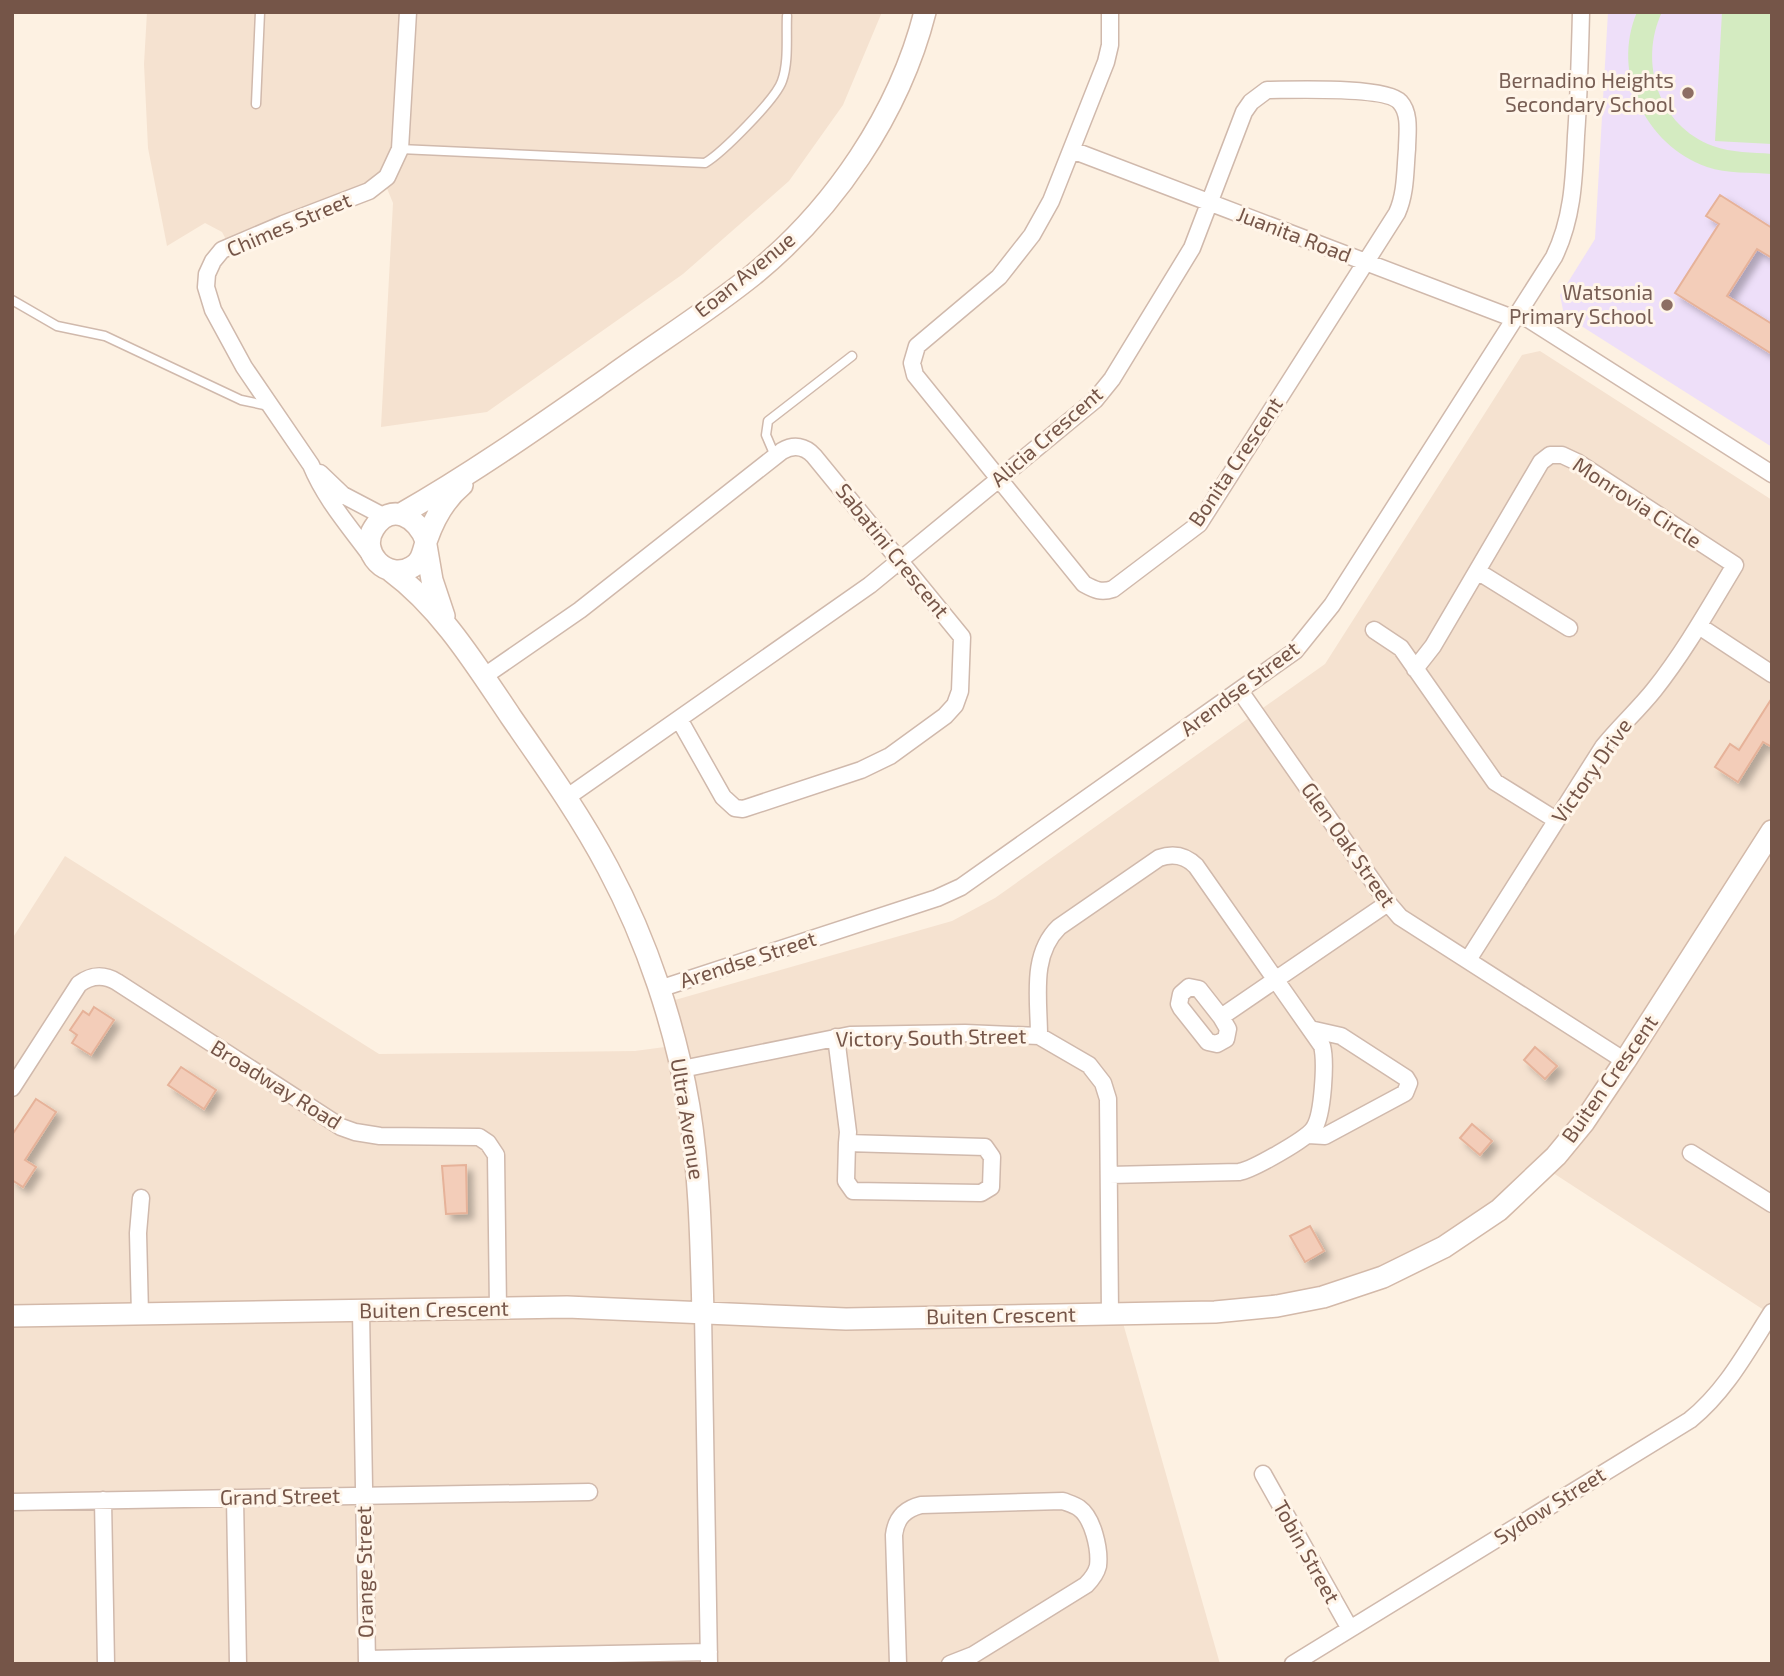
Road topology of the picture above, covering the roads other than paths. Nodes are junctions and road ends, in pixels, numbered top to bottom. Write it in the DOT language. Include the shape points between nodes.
graph roads {
  1 [pos="260,12"];
  2 [pos="408,12"];
  3 [pos="925,12"];
  4 [pos="1110,12"];
  5 [pos="1581,12"];
  6 [pos="787,16"];
  7 [pos="256,104"];
  8 [pos="400,149"];
  9 [pos="1072,150"];
  10 [pos="1209,202"];
  11 [pos="1366,263"];
  12 [pos="12,300"];
  13 [pos="1517,316"];
  14 [pos="852,356"];
  15 [pos="269,406"];
  16 [pos="775,456"];
  17 [pos="311,465"];
  18 [pos="482,466"];
  19 [pos="1772,474"];
  20 [pos="1000,479"];
  21 [pos="393,516"];
  22 [pos="426,543"];
  23 [pos="372,557"];
  24 [pos="900,561"];
  25 [pos="391,571"];
  26 [pos="1477,571"];
  27 [pos="1699,626"];
  28 [pos="1569,628"];
  29 [pos="1374,630"];
  30 [pos="453,634"];
  31 [pos="1415,669"];
  32 [pos="1772,674"];
  33 [pos="483,677"];
  34 [pos="1240,691"];
  35 [pos="679,719"];
  36 [pos="566,798"];
  37 [pos="1556,820"];
  38 [pos="1772,831"];
  39 [pos="1388,903"];
  40 [pos="1468,960"];
  41 [pos="1276,980"];
  42 [pos="659,989"];
  43 [pos="1221,1017"];
  44 [pos="1310,1029"];
  45 [pos="1039,1036"];
  46 [pos="836,1037"];
  47 [pos="1625,1061"];
  48 [pos="682,1069"];
  49 [pos="12,1088"];
  50 [pos="1308,1135"];
  51 [pos="847,1143"];
  52 [pos="1691,1153"];
  53 [pos="1108,1175"];
  54 [pos="141,1198"];
  55 [pos="1772,1204"];
  56 [pos="498,1309"];
  57 [pos="361,1311"];
  58 [pos="1772,1312"];
  59 [pos="703,1313"];
  60 [pos="140,1314"];
  61 [pos="1110,1314"];
  62 [pos="12,1316"];
  63 [pos="1262,1474"];
  64 [pos="589,1492"];
  65 [pos="364,1496"];
  66 [pos="235,1498"];
  67 [pos="103,1500"];
  68 [pos="12,1502"];
  69 [pos="1350,1629"];
  70 [pos="709,1658"];
  71 [pos="367,1662"];
  72 [pos="106,1664"];
  73 [pos="238,1664"];
  74 [pos="898,1664"];
  75 [pos="950,1664"];
  76 [pos="1293,1664"];
  1 -- 7 [label="lane"];
  2 -- 8 [label="street, Chimes Street"];
  3 -- 18 [label="street, Eoan Avenue" via="890,104 846,176 810,220 753,275"];
  4 -- 9 [label="street, Bonita Crescent" via="1106,62"];
  5 -- 13 [label="street, Arendse Street" via="1570,209 1555,257"];
  6 -- 8 [label="lane" via="783,79 778,89 705,163"];
  8 -- 15 [label="street, Chimes Street" via="387,177 369,191 236,243 213,261 206,287 213,310"];
  9 -- 10 [label="street, Juanita Road"];
  9 -- 20 [label="street, Bonita Crescent" via="1051,201 1017,257 917,345 913,355 915,375"];
  10 -- 11 [label="street, Juanita Road"];
  10 -- 11 [label="street, Alicia Crescent" via="1244,112 1259,94 1290,90 1389,95 1406,111 1404,198"];
  10 -- 20 [label="street, Alicia Crescent" via="1192,248 1112,379 1095,400"];
  11 -- 13 [label="street, Juanita Road"];
  11 -- 20 [label="street, Bonita Crescent" via="1199,524 1113,589 1104,592 1084,584"];
  12 -- 15 [label="lane" via="57,326 105,336 241,400"];
  13 -- 19 [label="street, Juanita Road"];
  13 -- 34 [label="street, Arendse Street" via="1323,617 1296,651"];
  14 -- 16 [label="lane" via="768,422 766,435"];
  15 -- 17 [label="street, Chimes Street"];
  16 -- 24 [label="street, Sabatini Crescent" via="793,447 810,452"];
  16 -- 33 [label="street, Sabatini Crescent" via="580,610"];
  17 -- 21 [label="street, Chimes Street" via="343,495"];
  17 -- 23 [label="street, Chimes Street" via="332,505"];
  18 -- 21 [label="street, Eoan Avenue"];
  18 -- 22 [label="street, Eoan Avenue" via="451,494"];
  20 -- 24 [label="street, Alicia Crescent"];
  21 -- 22 [label="street" via="413,519 422,528"];
  21 -- 23 [label="street" via="376,524 370,534"];
  22 -- 25 [label="street" via="414,566"];
  22 -- 30 [label="street, Ultra Avenue" via="439,603"];
  23 -- 25 [label="street"];
  24 -- 35 [label="street, Alicia Crescent"];
  24 -- 35 [label="street, Sabatini Crescent" via="961,637 963,646 955,705 900,749 861,770 743,809 723,797"];
  25 -- 30 [label="street, Ultra Avenue" via="414,588"];
  26 -- 27 [label="street, Monrovia Circle" via="1541,462 1550,454 1562,455 1735,565"];
  26 -- 28 [label="street"];
  26 -- 31 [label="street, Monrovia Circle"];
  27 -- 32 [label="street"];
  27 -- 37 [label="street, Victory Drive" via="1653,692 1603,747"];
  29 -- 31 [label="street" via="1401,648"];
  30 -- 33 [label="street, Ultra Avenue"];
  31 -- 37 [label="street" via="1495,782"];
  33 -- 36 [label="street, Ultra Avenue"];
  34 -- 39 [label="street, Glen Oak Street"];
  34 -- 42 [label="street, Arendse Street" via="961,887"];
  35 -- 36 [label="street, Alicia Crescent"];
  36 -- 42 [label="street, Ultra Avenue" via="620,891"];
  37 -- 40 [label="street, Victory Drive"];
  38 -- 47 [label="street, Buiten Crescent"];
  39 -- 40 [label="street, Glen Oak Street" via="1400,917"];
  39 -- 41 [label="street"];
  40 -- 47 [label="street, Glen Oak Street"];
  41 -- 43 [label="street"];
  41 -- 44 [label="street"];
  41 -- 45 [label="street" via="1196,866 1185,857 1165,856 1059,928 1046,942 1039,963"];
  42 -- 48 [label="street, Ultra Avenue"];
  44 -- 50 [label="street" via="1324,1056 1319,1116"];
  44 -- 50 [label="street" via="1341,1036 1409,1083 1405,1093 1325,1136"];
  45 -- 46 [label="street, Victory South Street"];
  45 -- 53 [label="street, Victory South Street" via="1089,1065 1103,1083 1108,1099"];
  46 -- 48 [label="street, Victory South Street"];
  46 -- 51 [label="street"];
  47 -- 61 [label="street, Buiten Crescent" via="1584,1122 1529,1183 1499,1210 1432,1253 1383,1277 1277,1306"];
  48 -- 59 [label="street, Ultra Avenue" via="698,1197"];
  49 -- 56 [label="street, Broadway Road" via="79,984 104,977 341,1127 380,1136 479,1137 496,1155"];
  50 -- 53 [label="street" via="1245,1171"];
  51 -- 51 [label="street" via="985,1147 992,1157 990,1187 981,1193 853,1191 846,1181"];
  52 -- 55 [label="street"];
  53 -- 61 [label="street, Victory South Street"];
  54 -- 60 [label="street"];
  56 -- 57 [label="street, Buiten Crescent"];
  56 -- 59 [label="street, Buiten Crescent"];
  57 -- 60 [label="street, Buiten Crescent"];
  57 -- 65 [label="street, Orange Street"];
  58 -- 69 [label="street, Sydow Street" via="1727,1383 1690,1420"];
  59 -- 61 [label="street, Buiten Crescent" via="846,1319"];
  59 -- 70 [label="street, Ultra Avenue"];
  60 -- 62 [label="street, Buiten Crescent"];
  63 -- 69 [label="street, Tobin Street"];
  64 -- 65 [label="street, Grand Street"];
  65 -- 66 [label="street, Grand Street"];
  65 -- 71 [label="street, Orange Street"];
  66 -- 67 [label="street, Grand Street"];
  66 -- 73 [label="street"];
  67 -- 68 [label="street, Grand Street"];
  67 -- 72 [label="street"];
  69 -- 76 [label="street, Sydow Street"];
  70 -- 71 [label="street, Orange Street"];
  74 -- 75 [label="street" via="894,1535 902,1514 921,1505 1063,1501 1079,1508 1087,1517 1098,1553 1094,1577 973,1656"];
}
